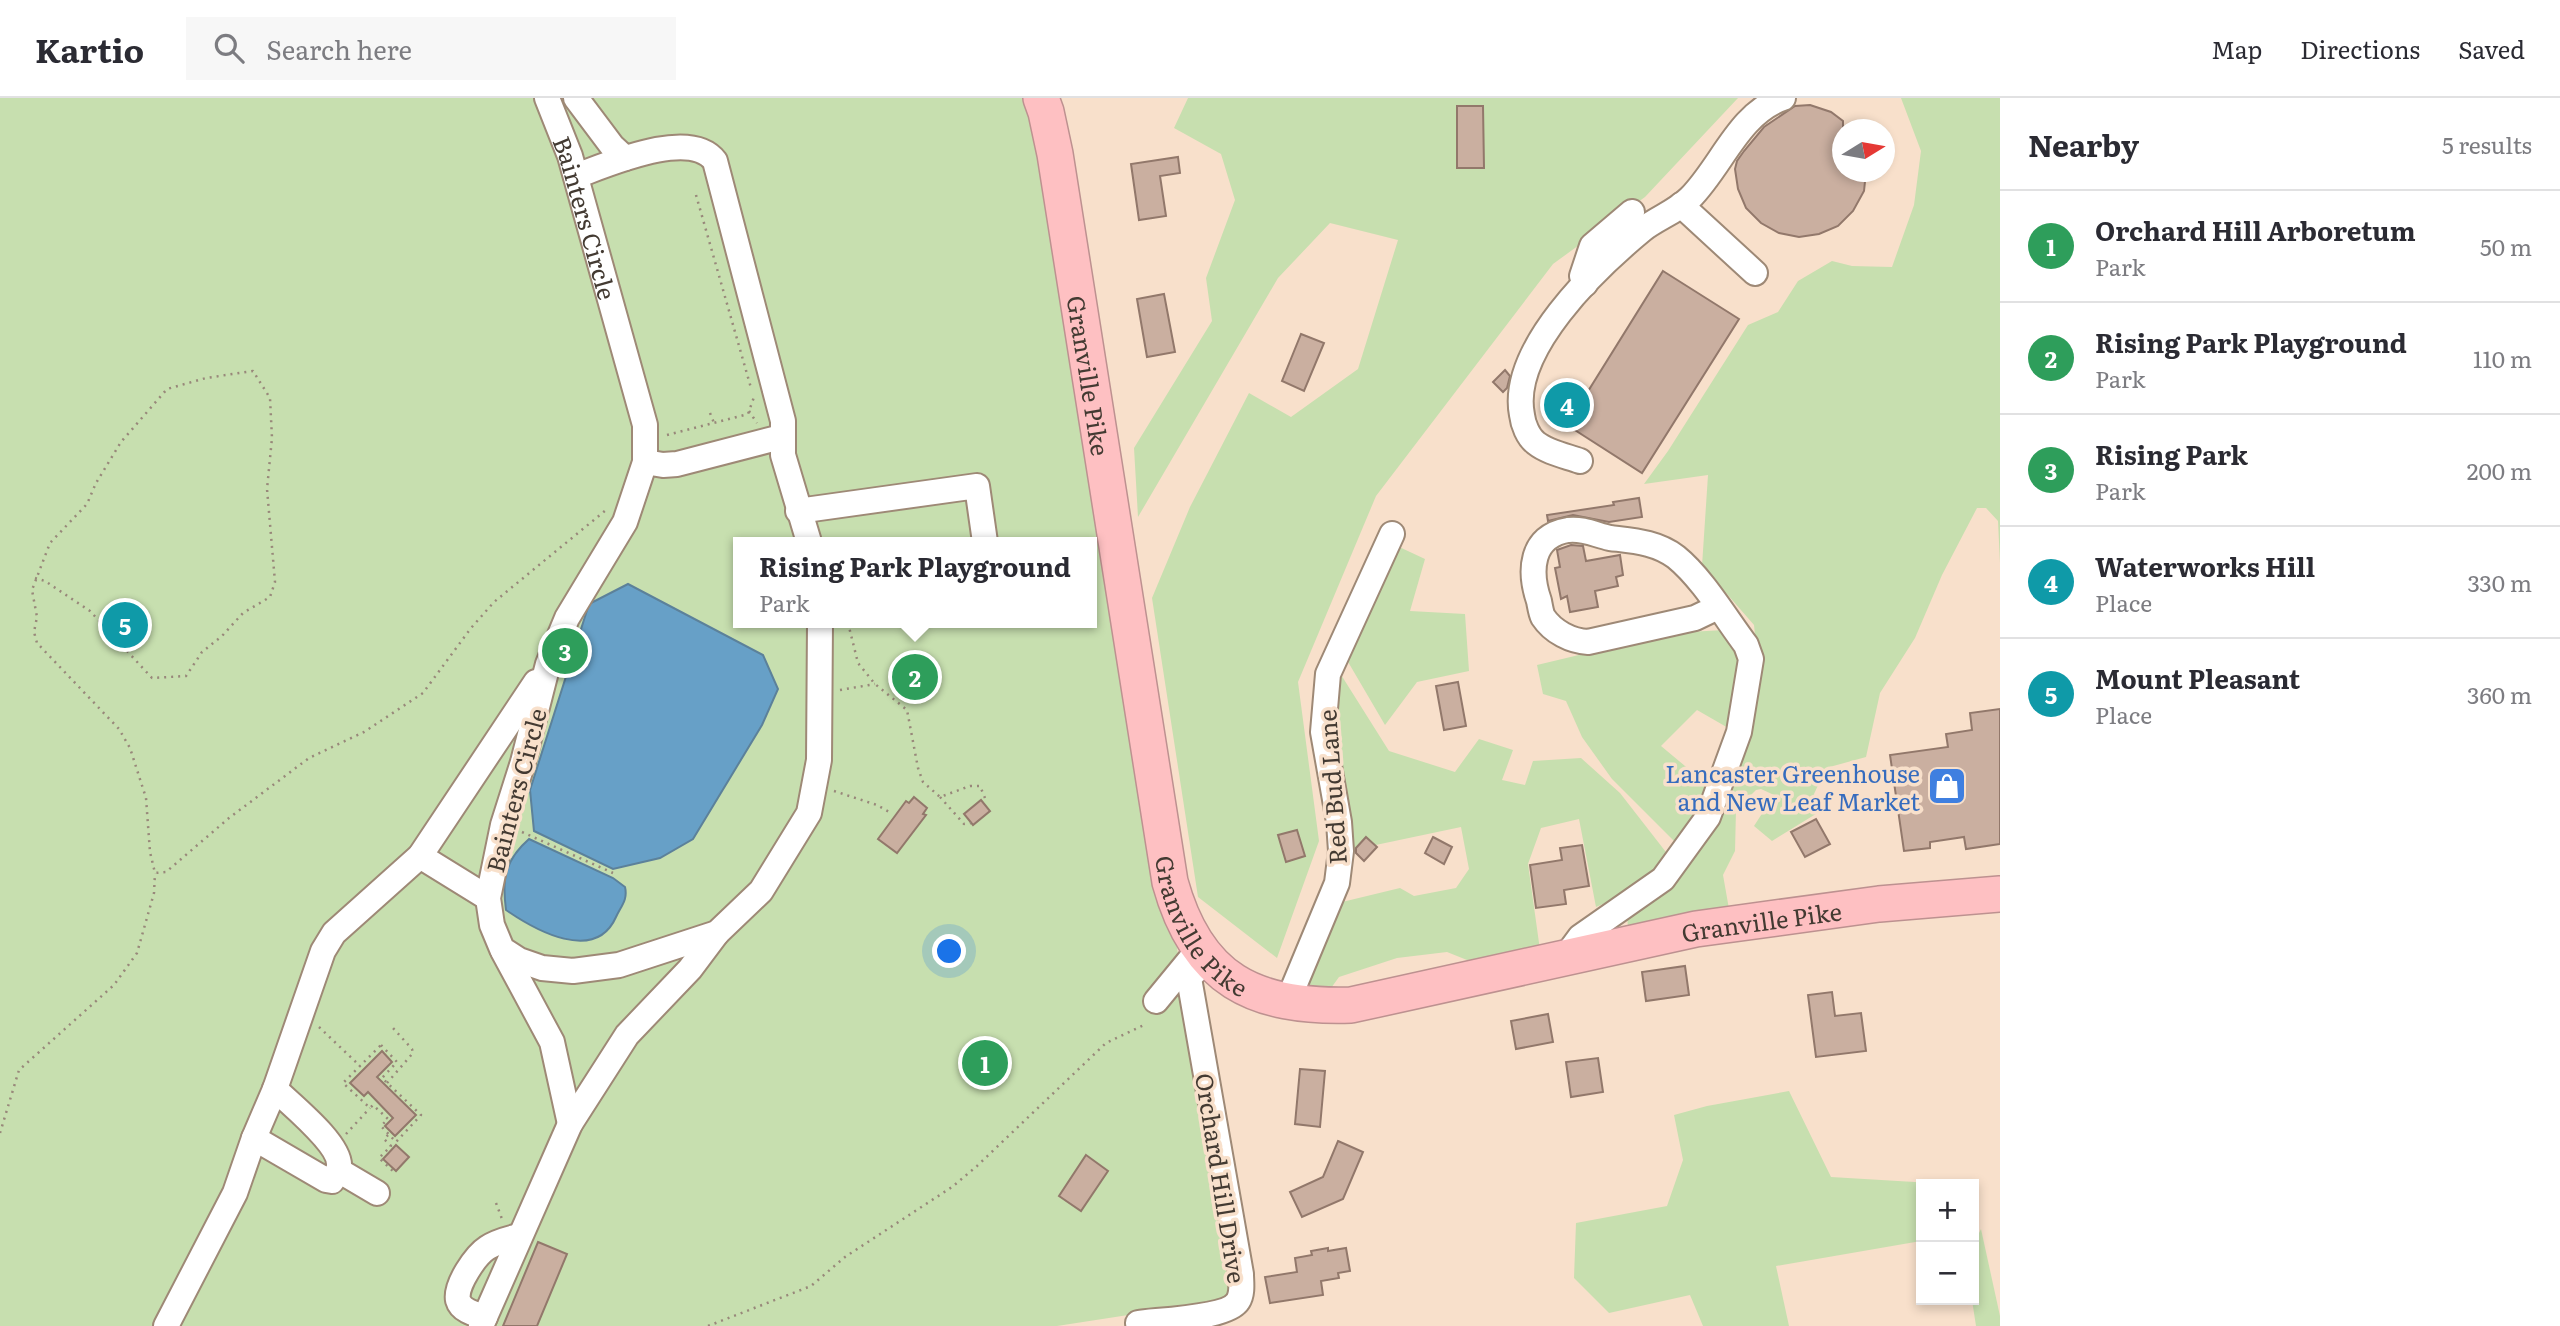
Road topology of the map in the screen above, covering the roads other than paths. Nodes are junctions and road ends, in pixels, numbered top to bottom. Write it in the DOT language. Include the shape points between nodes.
graph roads {
  1 [pos="547,98"];
  2 [pos="576,98"];
  3 [pos="1041,98"];
  4 [pos="1783,98"];
  5 [pos="625,158"];
  6 [pos="576,176"];
  7 [pos="1681,205"];
  8 [pos="1632,212"];
  9 [pos="1755,273"];
  10 [pos="1585,284"];
  11 [pos="781,437"];
  12 [pos="1580,461"];
  13 [pos="645,462"];
  14 [pos="798,511"];
  15 [pos="1392,534"];
  16 [pos="806,537"];
  17 [pos="984,537"];
  18 [pos="1718,607"];
  19 [pos="820,628"];
  20 [pos="548,664"];
  21 [pos="420,856"];
  22 [pos="2000,894"];
  23 [pos="488,898"];
  24 [pos="717,933"];
  25 [pos="502,949"];
  26 [pos="1204,954"];
  27 [pos="1566,956"];
  28 [pos="1156,1001"];
  29 [pos="1287,1003"];
  30 [pos="275,1089"];
  31 [pos="570,1124"];
  32 [pos="254,1138"];
  33 [pos="336,1158"];
  34 [pos="377,1193"];
  35 [pos="511,1228"];
  36 [pos="483,1322"];
  37 [pos="1138,1323"];
  38 [pos="166,1326"];
  1 -- 6 [label="street, Bainters Circle"];
  2 -- 5 [label="street, Bainters Circle"];
  3 -- 26 [label="highway, Granville Pike" via="1055,154 1170,882 1184,923"];
  4 -- 7 [label="street" via="1756,113"];
  5 -- 6 [label="street"];
  5 -- 11 [label="street" via="681,145 709,153 715,161 783,421"];
  6 -- 13 [label="street, Bainters Circle" via="645,425"];
  7 -- 9 [label="street"];
  7 -- 10 [label="street" via="1644,228"];
  8 -- 10 [label="street" via="1592,246 1582,276"];
  10 -- 12 [label="street" via="1534,350 1519,400 1523,423 1534,442"];
  11 -- 13 [label="street" via="677,464"];
  11 -- 14 [label="street"];
  13 -- 20 [label="street, Bainters Circle" via="625,522 567,618"];
  14 -- 16 [label="street"];
  14 -- 17 [label="street" via="977,486"];
  15 -- 29 [label="street, Red Bud Lane" via="1328,674 1322,732 1341,851 1337,883"];
  18 -- 18 [label="street" via="1695,618 1588,642 1573,641 1544,617 1532,569 1537,551 1550,536 1569,530 1636,540 1674,556"];
  18 -- 27 [label="street" via="1751,659 1739,732 1708,817 1663,879 1580,937"];
  19 -- 24 [label="street" via="819,760 809,813 761,891"];
  20 -- 21 [label="street"];
  20 -- 23 [label="street, Bainters Circle" via="503,825"];
  21 -- 23 [label="street"];
  21 -- 30 [label="street" via="334,933 323,951"];
  22 -- 27 [label="highway, Granville Pike" via="1776,916"];
  23 -- 25 [label="street, Bainters Circle"];
  24 -- 25 [label="street" via="619,965 573,971 542,968"];
  24 -- 31 [label="street" via="690,969 627,1035"];
  25 -- 31 [label="street, Bainters Circle" via="552,1042"];
  26 -- 28 [label="street" via="1189,959"];
  26 -- 29 [label="highway, Granville Pike" via="1231,980"];
  26 -- 37 [label="street, Orchard Hill Drive" via="1189,978 1241,1273 1240,1297 1228,1309"];
  27 -- 29 [label="highway, Granville Pike" via="1351,1005"];
  30 -- 32 [label="street"];
  30 -- 33 [label="street"];
  31 -- 35 [label="street"];
  32 -- 33 [label="street" via="326,1180 332,1181"];
  32 -- 38 [label="street" via="235,1193"];
  33 -- 34 [label="street" via="350,1175"];
  35 -- 36 [label="street"];
  35 -- 36 [label="street" via="476,1258 458,1292 458,1301"];
}
